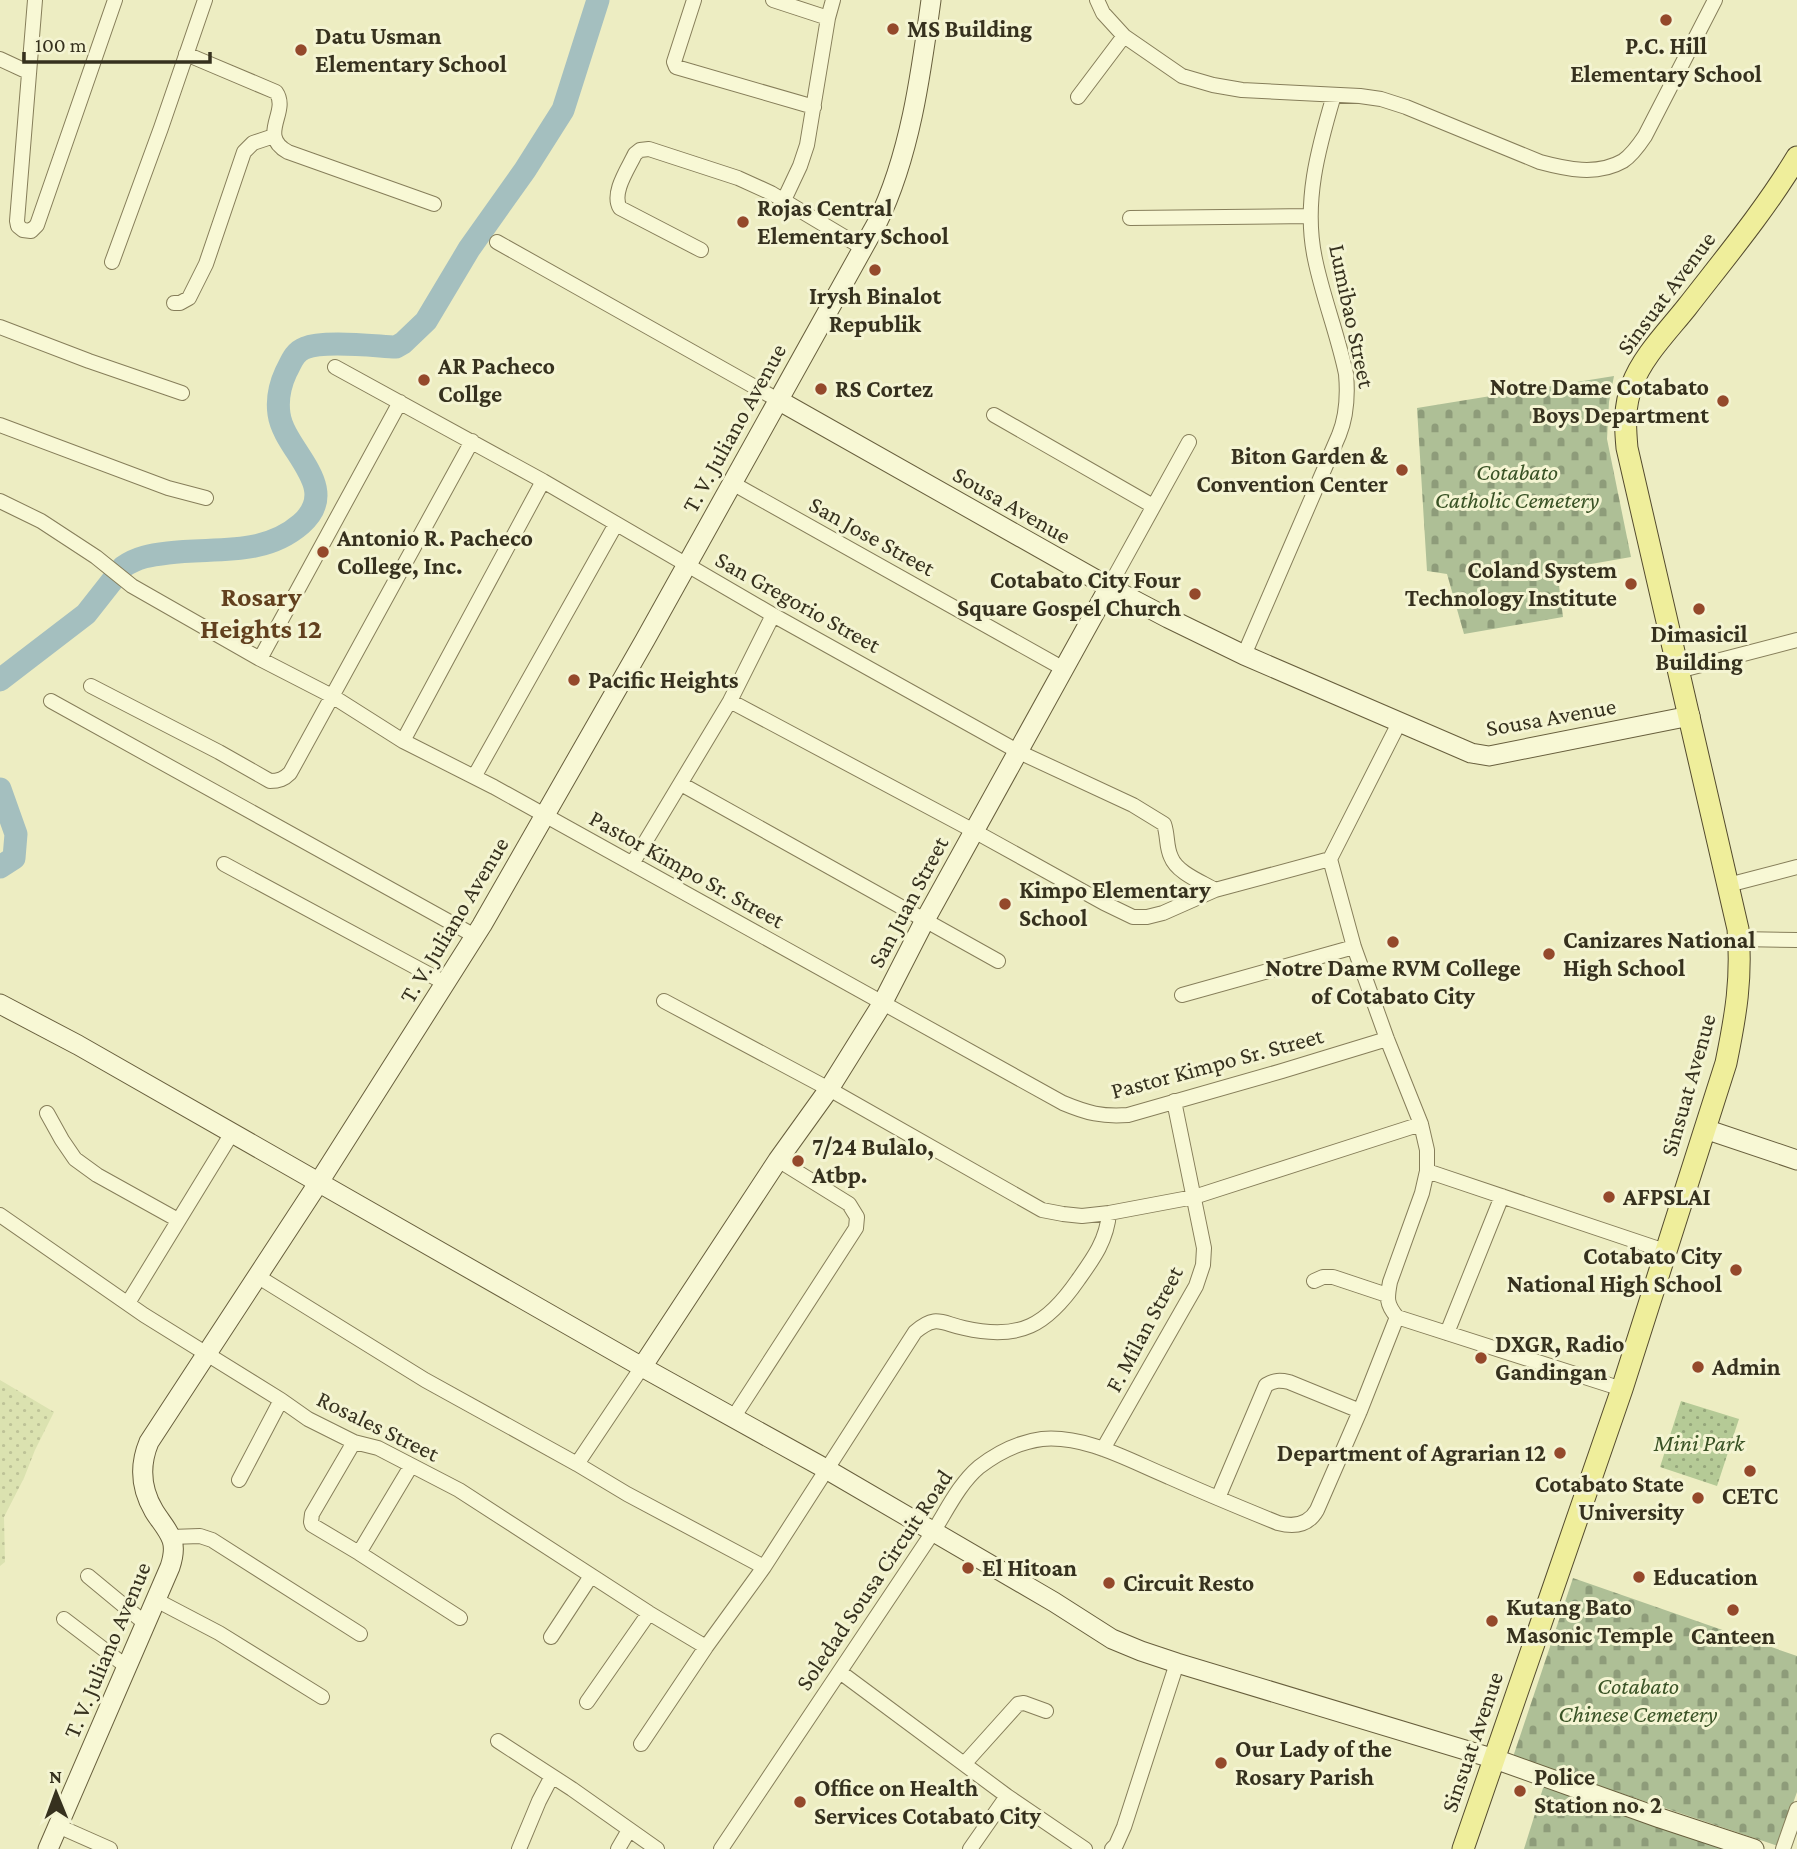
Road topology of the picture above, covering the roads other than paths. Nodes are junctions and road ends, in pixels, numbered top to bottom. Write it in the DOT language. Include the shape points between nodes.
graph roads {
  1 [pos="35,0"];
  2 [pos="115,0"];
  3 [pos="205,0"];
  4 [pos="694,0"];
  5 [pos="772,0"];
  6 [pos="833,0"];
  7 [pos="931,0"];
  8 [pos="1097,0"];
  9 [pos="1714,0"];
  10 [pos="828,18"];
  11 [pos="1124,36"];
  12 [pos="186,54"];
  13 [pos="0,59"];
  14 [pos="28,72"];
  15 [pos="1334,95"];
  16 [pos="1078,97"];
  17 [pos="814,107"];
  18 [pos="274,136"];
  19 [pos="1797,157"];
  20 [pos="784,200"];
  21 [pos="434,204"];
  22 [pos="1310,216"];
  23 [pos="1130,218"];
  24 [pos="497,242"];
  25 [pos="863,248"];
  26 [pos="701,250"];
  27 [pos="112,262"];
  28 [pos="174,303"];
  29 [pos="0,327"];
  30 [pos="335,367"];
  31 [pos="182,393"];
  32 [pos="778,400"];
  33 [pos="400,401"];
  34 [pos="994,415"];
  35 [pos="0,425"];
  36 [pos="472,441"];
  37 [pos="1189,442"];
  38 [pos="543,481"];
  39 [pos="732,483"];
  40 [pos="206,498"];
  41 [pos="0,501"];
  42 [pos="1153,506"];
  43 [pos="616,524"];
  44 [pos="686,565"];
  45 [pos="1109,587"];
  46 [pos="773,615"];
  47 [pos="1797,640"];
  48 [pos="1244,655"];
  49 [pos="260,659"];
  50 [pos="1064,669"];
  51 [pos="1678,671"];
  52 [pos="91,686"];
  53 [pos="332,696"];
  54 [pos="51,701"];
  55 [pos="730,701"];
  56 [pos="1690,716"];
  57 [pos="1400,722"];
  58 [pos="402,741"];
  59 [pos="1019,752"];
  60 [pos="474,777"];
  61 [pos="681,784"];
  62 [pos="545,815"];
  63 [pos="974,831"];
  64 [pos="1330,859"];
  65 [pos="224,864"];
  66 [pos="632,864"];
  67 [pos="1797,867"];
  68 [pos="1728,885"];
  69 [pos="1216,890"];
  70 [pos="925,920"];
  71 [pos="475,936"];
  72 [pos="1739,939"];
  73 [pos="1797,940"];
  74 [pos="1354,947"];
  75 [pos="998,961"];
  76 [pos="445,983"];
  77 [pos="1182,995"];
  78 [pos="664,1000"];
  79 [pos="0,1004"];
  80 [pos="882,1004"];
  81 [pos="1387,1039"];
  82 [pos="829,1089"];
  83 [pos="1174,1101"];
  84 [pos="47,1113"];
  85 [pos="1421,1124"];
  86 [pos="1704,1129"];
  87 [pos="233,1133"];
  88 [pos="778,1160"];
  89 [pos="1797,1160"];
  90 [pos="1427,1171"];
  91 [pos="319,1182"];
  92 [pos="1502,1196"];
  93 [pos="1194,1197"];
  94 [pos="1109,1213"];
  95 [pos="0,1214"];
  96 [pos="178,1220"];
  97 [pos="1665,1251"];
  98 [pos="257,1276"];
  99 [pos="1314,1281"];
  100 [pos="128,1303"];
  101 [pos="1391,1307"];
  102 [pos="1447,1333"];
  103 [pos="206,1354"];
  104 [pos="642,1367"];
  105 [pos="1622,1389"];
  106 [pos="281,1400"];
  107 [pos="1360,1411"];
  108 [pos="733,1418"];
  109 [pos="354,1442"];
  110 [pos="1103,1449"];
  111 [pos="577,1464"];
  112 [pos="411,1466"];
  113 [pos="826,1469"];
  114 [pos="239,1480"];
  115 [pos="1218,1498"];
  116 [pos="933,1532"];
  117 [pos="171,1537"];
  118 [pos="359,1553"];
  119 [pos="764,1567"];
  120 [pos="88,1576"];
  121 [pos="591,1576"];
  122 [pos="156,1601"];
  123 [pos="649,1613"];
  124 [pos="460,1618"];
  125 [pos="64,1619"];
  126 [pos="146,1624"];
  127 [pos="360,1634"];
  128 [pos="551,1637"];
  129 [pos="706,1647"];
  130 [pos="1177,1663"];
  131 [pos="127,1667"];
  132 [pos="840,1672"];
  133 [pos="322,1697"];
  134 [pos="587,1702"];
  135 [pos="1046,1711"];
  136 [pos="498,1741"];
  137 [pos="641,1744"];
  138 [pos="1495,1759"];
  139 [pos="965,1763"];
  140 [pos="552,1776"];
  141 [pos="1007,1796"];
  142 [pos="1797,1809"];
  143 [pos="58,1826"];
  144 [pos="629,1830"];
  145 [pos="48,1849"];
  146 [pos="110,1849"];
  147 [pos="519,1849"];
  148 [pos="618,1849"];
  149 [pos="657,1849"];
  150 [pos="721,1849"];
  151 [pos="970,1849"];
  152 [pos="1084,1849"];
  153 [pos="1112,1849"];
  154 [pos="1463,1849"];
  155 [pos="1754,1849"];
  156 [pos="1783,1849"];
  1 -- 14 [label="street"];
  2 -- 14 [label="street" via="37,225 31,231 23,230 17,221"];
  3 -- 12 [label="street"];
  4 -- 17 [label="street" via="676,66"];
  5 -- 10 [label="street"];
  6 -- 10 [label="street"];
  7 -- 25 [label="main road, T. V. Juliano Avenue" via="901,161 887,203"];
  8 -- 11 [label="street"];
  9 -- 15 [label="street" via="1645,136 1624,161 1607,167 1587,171 1562,168 1393,103"];
  10 -- 17 [label="street"];
  11 -- 15 [label="street" via="1182,76 1213,85"];
  11 -- 16 [label="street"];
  12 -- 18 [label="street" via="276,92 280,100"];
  12 -- 27 [label="street"];
  13 -- 14 [label="street"];
  15 -- 22 [label="street, Lumibao Street" via="1321,139"];
  17 -- 20 [label="street" via="807,145"];
  18 -- 21 [label="street" via="288,152"];
  18 -- 28 [label="street" via="253,143 244,152 206,264 189,298"];
  19 -- 51 [label="main road, Sinsuat Avenue" via="1759,214 1646,358 1627,401 1627,448"];
  20 -- 25 [label="street"];
  20 -- 26 [label="street" via="738,178 640,150 618,191 618,204"];
  22 -- 23 [label="street"];
  22 -- 48 [label="street, Lumibao Street" via="1315,258 1346,374 1347,407"];
  24 -- 32 [label="street, Sousa Avenue"];
  25 -- 32 [label="main road, T. V. Juliano Avenue"];
  29 -- 31 [label="street"];
  30 -- 33 [label="street, San Gregorio Street"];
  32 -- 39 [label="main road, T. V. Juliano Avenue"];
  32 -- 45 [label="main road, Sousa Avenue"];
  33 -- 36 [label="street, San Gregorio Street"];
  33 -- 49 [label="street"];
  34 -- 42 [label="street"];
  35 -- 40 [label="street"];
  36 -- 38 [label="street, San Gregorio Street"];
  36 -- 53 [label="street"];
  37 -- 42 [label="street, San Juan Street"];
  38 -- 43 [label="street, San Gregorio Street"];
  38 -- 58 [label="street"];
  39 -- 44 [label="main road, T. V. Juliano Avenue"];
  39 -- 50 [label="street, San Jose Street"];
  41 -- 49 [label="street, Pastor Kimpo Sr. Street" via="41,521 132,586"];
  42 -- 45 [label="street, San Juan Street"];
  43 -- 44 [label="street, San Gregorio Street"];
  43 -- 60 [label="street"];
  44 -- 46 [label="street, San Gregorio Street"];
  44 -- 62 [label="main road, T. V. Juliano Avenue"];
  45 -- 48 [label="main road, Sousa Avenue"];
  45 -- 50 [label="main road, San Juan Street"];
  46 -- 55 [label="street"];
  46 -- 59 [label="street, San Gregorio Street"];
  47 -- 51 [label="street"];
  48 -- 57 [label="main road, Sousa Avenue"];
  49 -- 53 [label="street, Pastor Kimpo Sr. Street"];
  50 -- 59 [label="main road, San Juan Street"];
  51 -- 56 [label="main road, Sinsuat Avenue"];
  52 -- 53 [label="street" via="270,781 290,773"];
  53 -- 58 [label="street, Pastor Kimpo Sr. Street"];
  54 -- 71 [label="street"];
  55 -- 61 [label="street"];
  55 -- 63 [label="street"];
  56 -- 57 [label="main road, Sousa Avenue" via="1489,756 1471,753"];
  56 -- 68 [label="main road, Sinsuat Avenue"];
  57 -- 64 [label="street"];
  58 -- 60 [label="street, Pastor Kimpo Sr. Street"];
  59 -- 63 [label="main road, San Juan Street"];
  59 -- 69 [label="street, San Gregorio Street" via="1164,824 1174,862"];
  60 -- 62 [label="street, Pastor Kimpo Sr. Street"];
  61 -- 66 [label="street"];
  61 -- 70 [label="street"];
  62 -- 66 [label="street, Pastor Kimpo Sr. Street"];
  62 -- 71 [label="main road, T. V. Juliano Avenue"];
  63 -- 69 [label="street" via="1133,917 1163,913"];
  63 -- 70 [label="main road, San Juan Street"];
  64 -- 69 [label="street"];
  64 -- 74 [label="street"];
  65 -- 76 [label="street"];
  66 -- 80 [label="street, Pastor Kimpo Sr. Street"];
  67 -- 68 [label="street"];
  68 -- 72 [label="main road, Sinsuat Avenue"];
  70 -- 75 [label="street"];
  70 -- 80 [label="main road, San Juan Street"];
  71 -- 76 [label="main road, T. V. Juliano Avenue"];
  72 -- 73 [label="street"];
  72 -- 86 [label="main road, Sinsuat Avenue" via="1737,1010 1726,1063"];
  74 -- 77 [label="street"];
  74 -- 81 [label="street"];
  76 -- 91 [label="main road, T. V. Juliano Avenue"];
  78 -- 82 [label="street"];
  79 -- 87 [label="main road"];
  80 -- 82 [label="main road, San Juan Street"];
  80 -- 83 [label="street, Pastor Kimpo Sr. Street" via="1085,1112 1128,1115"];
  81 -- 83 [label="street, Pastor Kimpo Sr. Street"];
  81 -- 85 [label="street"];
  82 -- 88 [label="main road, San Juan Street"];
  82 -- 94 [label="street" via="1042,1210 1082,1216"];
  83 -- 93 [label="street, F. Milan Street"];
  84 -- 96 [label="street" via="75,1159"];
  85 -- 90 [label="street"];
  85 -- 93 [label="street"];
  86 -- 89 [label="main road"];
  86 -- 97 [label="main road, Sinsuat Avenue"];
  87 -- 91 [label="main road"];
  87 -- 96 [label="street"];
  88 -- 104 [label="main road, San Juan Street"];
  88 -- 108 [label="street" via="849,1204 857,1217 856,1228"];
  90 -- 92 [label="street"];
  90 -- 101 [label="street, Soledad Sousa Circuit Road" via="1390,1282"];
  91 -- 98 [label="main road, T. V. Juliano Avenue"];
  91 -- 104 [label="main road"];
  92 -- 97 [label="street"];
  92 -- 102 [label="street"];
  93 -- 94 [label="street"];
  93 -- 110 [label="street, F. Milan Street" via="1204,1248 1196,1286"];
  94 -- 113 [label="street" via="1099,1250 1066,1298 1041,1322 1010,1332 980,1332 930,1321 915,1332"];
  95 -- 100 [label="street, Rosales Street"];
  96 -- 100 [label="street"];
  97 -- 105 [label="main road, Sinsuat Avenue"];
  98 -- 103 [label="main road, T. V. Juliano Avenue"];
  98 -- 111 [label="street" via="425,1380"];
  99 -- 101 [label="street" via="1333,1277"];
  100 -- 103 [label="street, Rosales Street"];
  101 -- 102 [label="street"];
  101 -- 107 [label="street, Soledad Sousa Circuit Road"];
  102 -- 105 [label="street"];
  103 -- 106 [label="street, Rosales Street"];
  103 -- 117 [label="main road, T. V. Juliano Avenue" via="144,1455 147,1497"];
  104 -- 108 [label="main road"];
  104 -- 111 [label="street"];
  105 -- 138 [label="main road, Sinsuat Avenue"];
  106 -- 109 [label="street, Rosales Street" via="307,1419"];
  106 -- 114 [label="street"];
  107 -- 115 [label="street, Soledad Sousa Circuit Road" via="1313,1517 1293,1527"];
  107 -- 115 [label="street" via="1289,1382 1266,1385"];
  108 -- 113 [label="main road"];
  109 -- 112 [label="street, Rosales Street" via="378,1448"];
  109 -- 118 [label="street" via="311,1522"];
  110 -- 115 [label="street, Soledad Sousa Circuit Road"];
  110 -- 116 [label="street, Soledad Sousa Circuit Road" via="1043,1439 994,1456 963,1484"];
  111 -- 119 [label="street"];
  112 -- 118 [label="street"];
  112 -- 121 [label="street, Rosales Street" via="458,1490"];
  113 -- 116 [label="main road"];
  113 -- 119 [label="street"];
  116 -- 130 [label="main road" via="1112,1639"];
  116 -- 132 [label="street, Soledad Sousa Circuit Road"];
  117 -- 122 [label="main road, T. V. Juliano Avenue" via="173,1558"];
  117 -- 127 [label="street" via="201,1535 212,1540"];
  118 -- 124 [label="street"];
  119 -- 129 [label="street"];
  120 -- 126 [label="street"];
  121 -- 123 [label="street, Rosales Street"];
  121 -- 128 [label="street"];
  122 -- 126 [label="main road, T. V. Juliano Avenue"];
  122 -- 133 [label="street" via="219,1633"];
  123 -- 129 [label="street, Rosales Street"];
  123 -- 134 [label="street"];
  125 -- 131 [label="street"];
  126 -- 131 [label="main road, T. V. Juliano Avenue"];
  129 -- 137 [label="street"];
  130 -- 138 [label="main road"];
  130 -- 153 [label="street" via="1124,1827"];
  131 -- 143 [label="main road, T. V. Juliano Avenue"];
  132 -- 139 [label="street"];
  132 -- 150 [label="street, Soledad Sousa Circuit Road"];
  135 -- 139 [label="street" via="1018,1703"];
  136 -- 140 [label="street"];
  138 -- 154 [label="main road, Sinsuat Avenue"];
  138 -- 155 [label="main road"];
  139 -- 141 [label="street"];
  140 -- 144 [label="street"];
  140 -- 147 [label="street"];
  141 -- 151 [label="street"];
  141 -- 152 [label="street"];
  142 -- 156 [label="street"];
  143 -- 145 [label="main road, T. V. Juliano Avenue"];
  143 -- 146 [label="street"];
  144 -- 148 [label="street"];
  144 -- 149 [label="street"];
}
